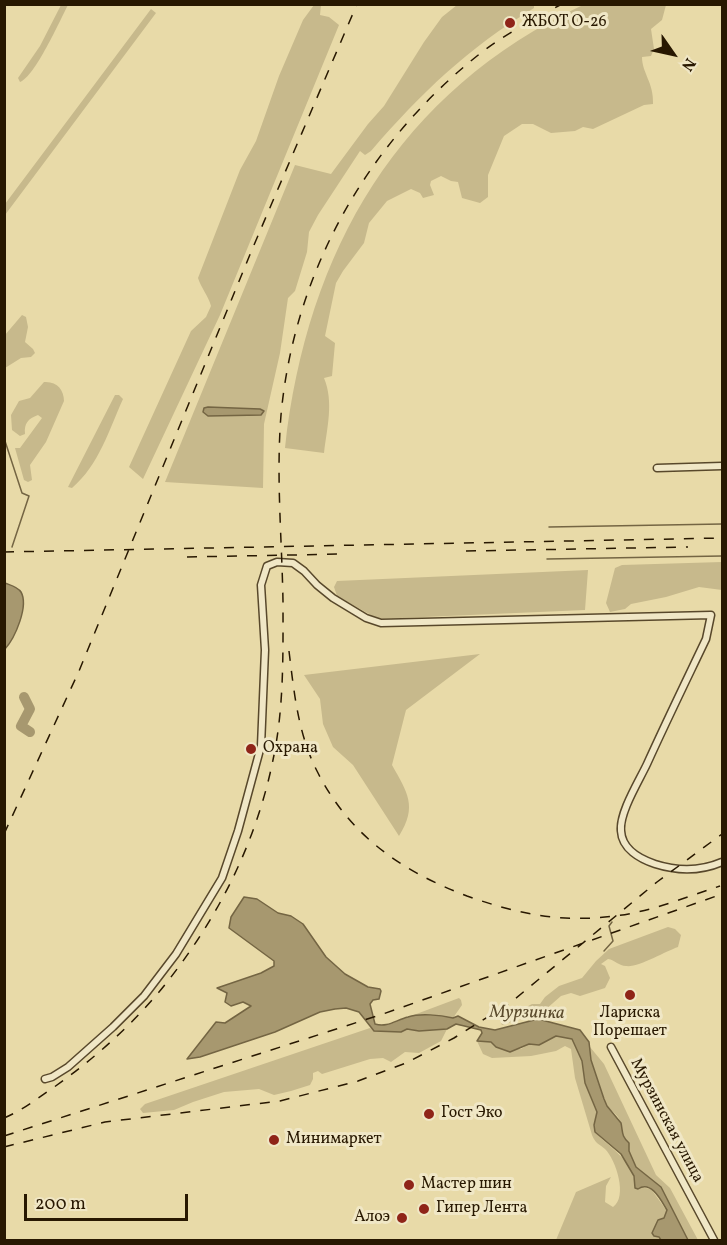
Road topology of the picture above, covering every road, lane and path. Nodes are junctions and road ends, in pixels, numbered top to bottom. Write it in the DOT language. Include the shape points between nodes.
graph roads {
  1 [pos="723,465"];
  2 [pos="657,468"];
  3 [pos="723,862"];
  4 [pos="611,1047"];
  5 [pos="45,1079"];
  6 [pos="714,1240"];
  1 -- 2 [label="street"];
  3 -- 5 [label="street" via="698,869 660,866 629,849 620,830 635,788 706,639 711,615 381,623 333,598 298,566 272,563 265,570 261,585 265,643 261,746 222,878 176,954 144,996 68,1067"];
  4 -- 6 [label="street, Мурзинская улица"];
}
